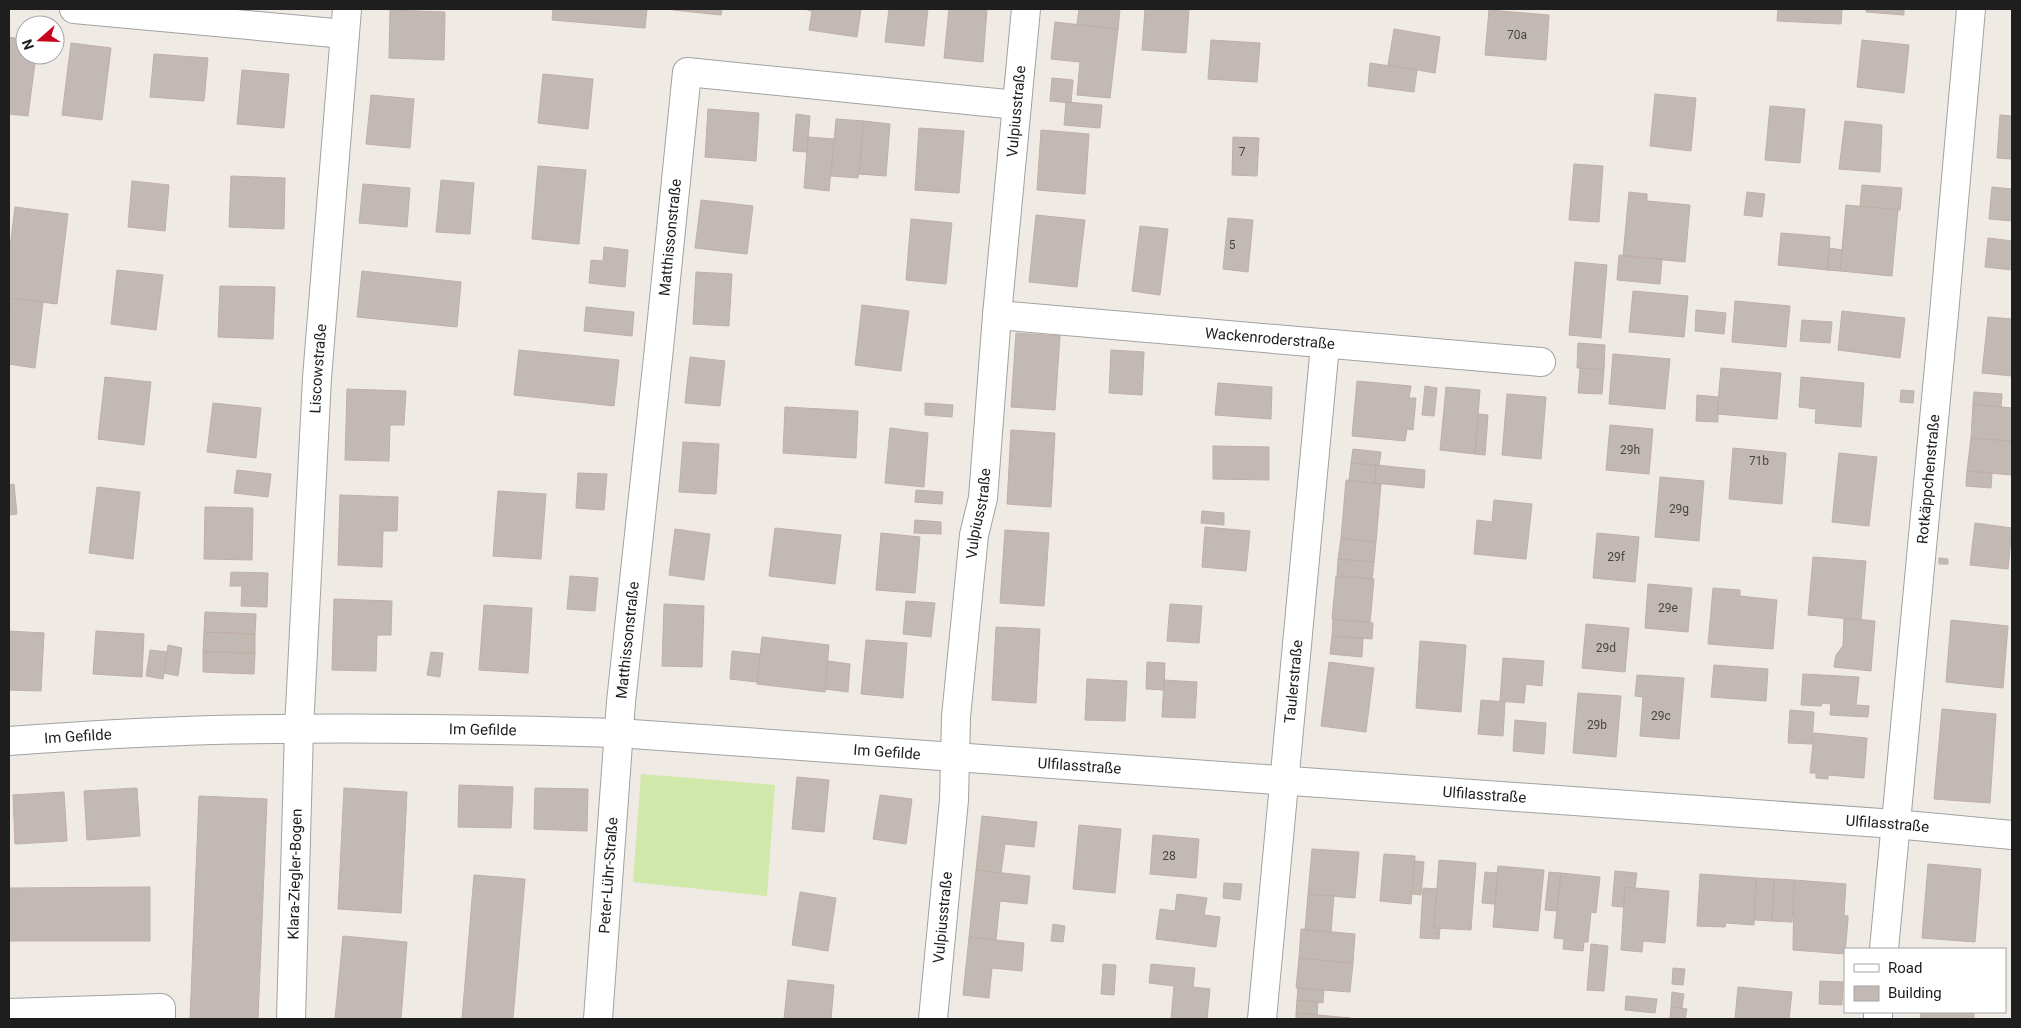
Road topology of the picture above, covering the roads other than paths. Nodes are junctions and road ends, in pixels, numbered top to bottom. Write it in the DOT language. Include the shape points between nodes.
graph roads {
  1 [pos="74,9"];
  2 [pos="1026,9"];
  3 [pos="1971,9"];
  4 [pos="346,22"];
  5 [pos="1017,105"];
  6 [pos="997,315"];
  7 [pos="1325,345"];
  8 [pos="1541,362"];
  9 [pos="299,729"];
  10 [pos="618,733"];
  11 [pos="9,741"];
  12 [pos="955,757"];
  13 [pos="1283,781"];
  14 [pos="1895,824"];
  15 [pos="2012,835"];
  16 [pos="1884,948"];
  17 [pos="9,1013"];
  18 [pos="161,1019"];
  19 [pos="291,1019"];
  20 [pos="598,1019"];
  21 [pos="933,1019"];
  22 [pos="1262,1019"];
  1 -- 4 [label="street"];
  2 -- 5 [label="street, Vulpiusstraße"];
  3 -- 14 [label="street, Rotkäppchenstraße"];
  4 -- 9 [label="street, Liscowstraße" via="317,378"];
  5 -- 6 [label="street, Vulpiusstraße"];
  5 -- 10 [label="street, Matthissonstraße" via="687,72"];
  6 -- 7 [label="street, Wackenroderstraße"];
  6 -- 12 [label="street, Vulpiusstraße" via="983,498 974,535"];
  7 -- 8 [label="street, Wackenroderstraße"];
  7 -- 13 [label="street, Taulerstraße"];
  9 -- 10 [label="street, Im Gefilde" via="455,728"];
  9 -- 11 [label="street, Im Gefilde" via="212,730"];
  9 -- 19 [label="street, Klara-Ziegler-Bogen"];
  10 -- 12 [label="street, Im Gefilde"];
  10 -- 20 [label="street, Peter-Lühr-Straße"];
  12 -- 13 [label="street, Ulfilasstraße"];
  12 -- 21 [label="street, Vulpiusstraße" via="954,800"];
  13 -- 14 [label="street, Ulfilasstraße"];
  13 -- 22 [label="street, Taulerstraße"];
  14 -- 15 [label="street, Ulfilasstraße"];
  14 -- 16 [label="street, Rotkäppchenstraße"];
  17 -- 18 [label="street" via="161,1008"];
}
